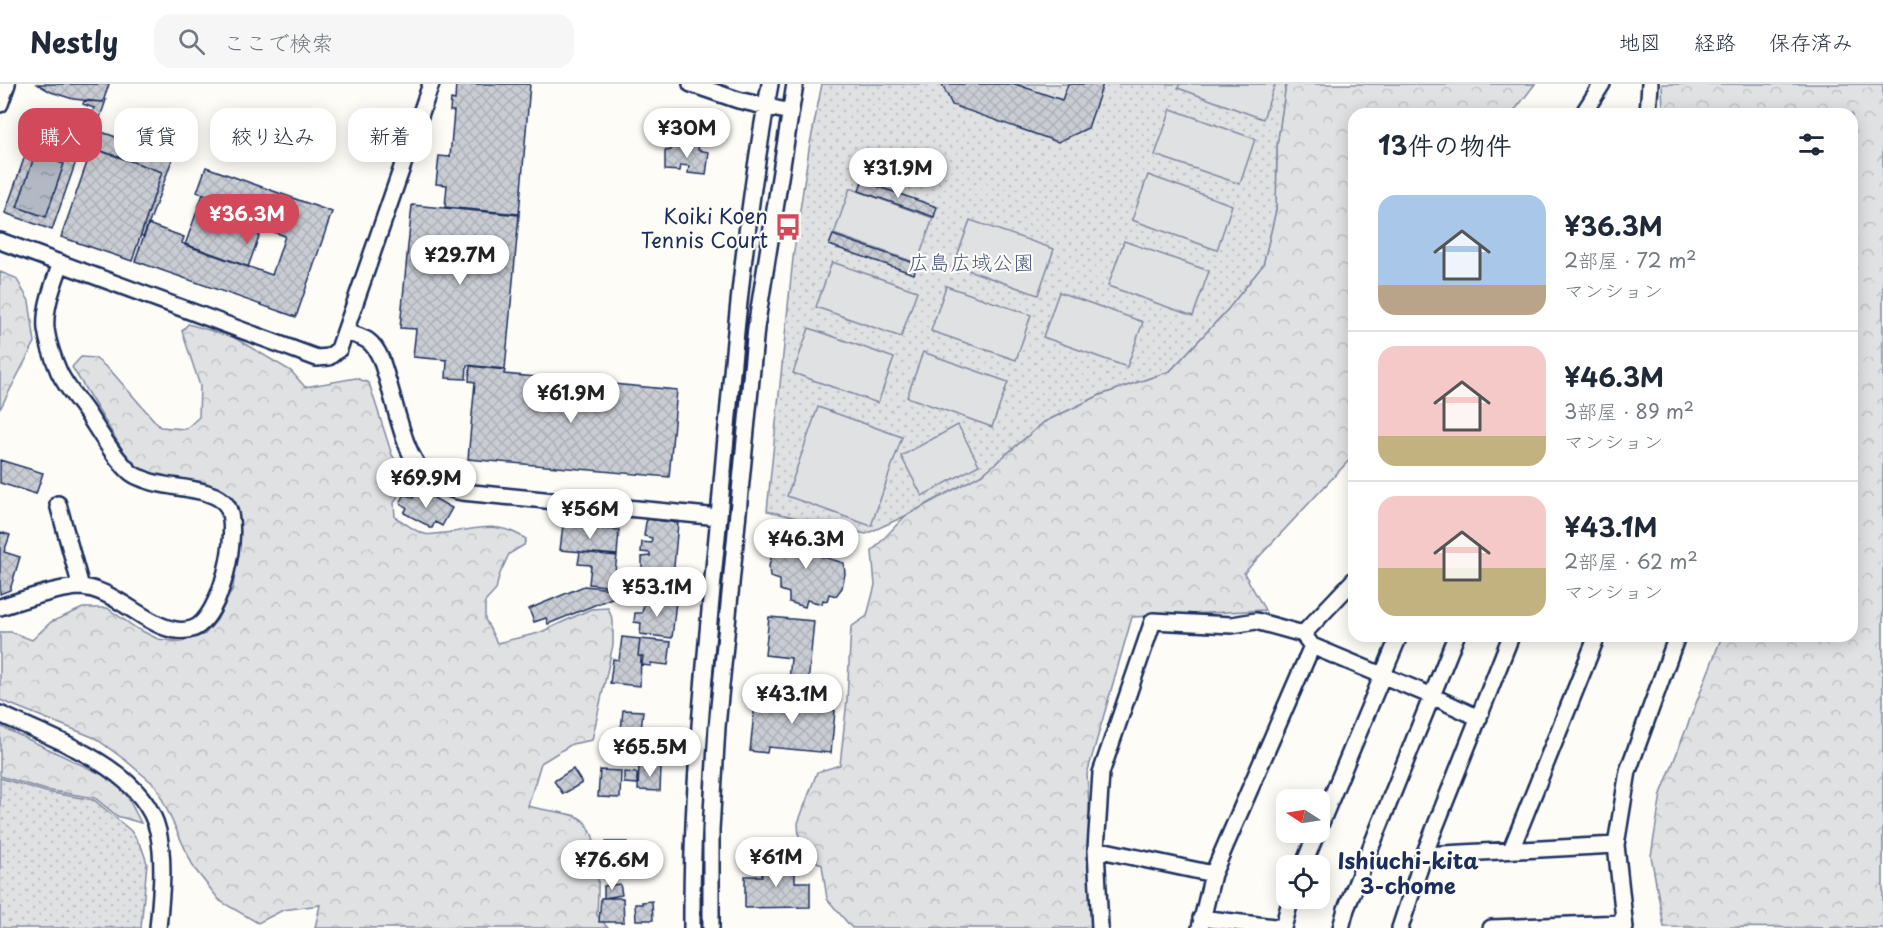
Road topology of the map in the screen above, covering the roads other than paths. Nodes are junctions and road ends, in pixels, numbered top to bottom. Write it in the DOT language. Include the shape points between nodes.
graph roads {
  1 [pos="7,84"];
  2 [pos="431,84"];
  3 [pos="691,84"];
  4 [pos="770,84"];
  5 [pos="795,84"];
  6 [pos="1602,84"];
  7 [pos="1650,84"];
  8 [pos="0,104"];
  9 [pos="766,106"];
  10 [pos="1587,108"];
  11 [pos="1648,108"];
  12 [pos="790,112"];
  13 [pos="0,241"];
  14 [pos="61,262"];
  15 [pos="345,332"];
  16 [pos="58,504"];
  17 [pos="718,517"];
  18 [pos="81,587"];
  19 [pos="1348,588"];
  20 [pos="0,607"];
  21 [pos="1308,640"];
  22 [pos="1398,642"];
  23 [pos="1454,642"];
  24 [pos="1509,642"];
  25 [pos="1595,642"];
  26 [pos="1675,642"];
  27 [pos="1384,675"];
  28 [pos="1432,696"];
  29 [pos="0,714"];
  30 [pos="1479,718"];
  31 [pos="1330,802"];
  32 [pos="1616,845"];
  33 [pos="1096,849"];
  34 [pos="1511,850"];
  35 [pos="1424,855"];
  36 [pos="1212,874"];
  37 [pos="1288,909"];
  38 [pos="1201,923"];
  39 [pos="1624,926"];
  40 [pos="158,928"];
  41 [pos="692,928"];
  42 [pos="711,928"];
  43 [pos="1100,928"];
  44 [pos="1282,928"];
  45 [pos="1341,928"];
  46 [pos="1400,928"];
  47 [pos="1491,928"];
  1 -- 8 [label="street"];
  2 -- 15 [label="street"];
  3 -- 9 [label="street"];
  4 -- 9 [label="street"];
  5 -- 12 [label="street"];
  6 -- 10 [label="street"];
  7 -- 11 [label="street"];
  9 -- 12 [label="street"];
  9 -- 17 [label="street" via="746,230"];
  12 -- 42 [label="street" via="756,328 727,624 713,778"];
  13 -- 14 [label="street"];
  14 -- 15 [label="street" via="317,358 329,357 339,350"];
  14 -- 18 [label="street" via="46,327 60,375 131,473 149,482 209,494 226,504 232,520 232,540 219,597 209,617 192,629 153,623 123,602"];
  15 -- 17 [label="street" via="366,338 375,346 407,448 419,467 440,485 462,492"];
  16 -- 18 [label="street"];
  17 -- 41 [label="street" via="697,745"];
  18 -- 20 [label="street"];
  19 -- 21 [label="street"];
  21 -- 27 [label="street"];
  21 -- 33 [label="street" via="1256,621 1232,625 1152,621 1101,773"];
  21 -- 36 [label="street"];
  22 -- 27 [label="street"];
  23 -- 28 [label="street"];
  24 -- 30 [label="street"];
  25 -- 34 [label="street"];
  26 -- 32 [label="street" via="1628,771"];
  27 -- 28 [label="street"];
  27 -- 31 [label="street"];
  28 -- 30 [label="street"];
  28 -- 45 [label="street"];
  29 -- 40 [label="street" via="94,759 122,778 147,805 158,830 163,870"];
  30 -- 35 [label="street"];
  32 -- 34 [label="street"];
  32 -- 39 [label="street"];
  33 -- 36 [label="street"];
  33 -- 43 [label="street"];
  34 -- 35 [label="street"];
  35 -- 46 [label="street"];
  36 -- 38 [label="street"];
  37 -- 44 [label="street"];
  38 -- 44 [label="street"];
  39 -- 47 [label="street"];
}
